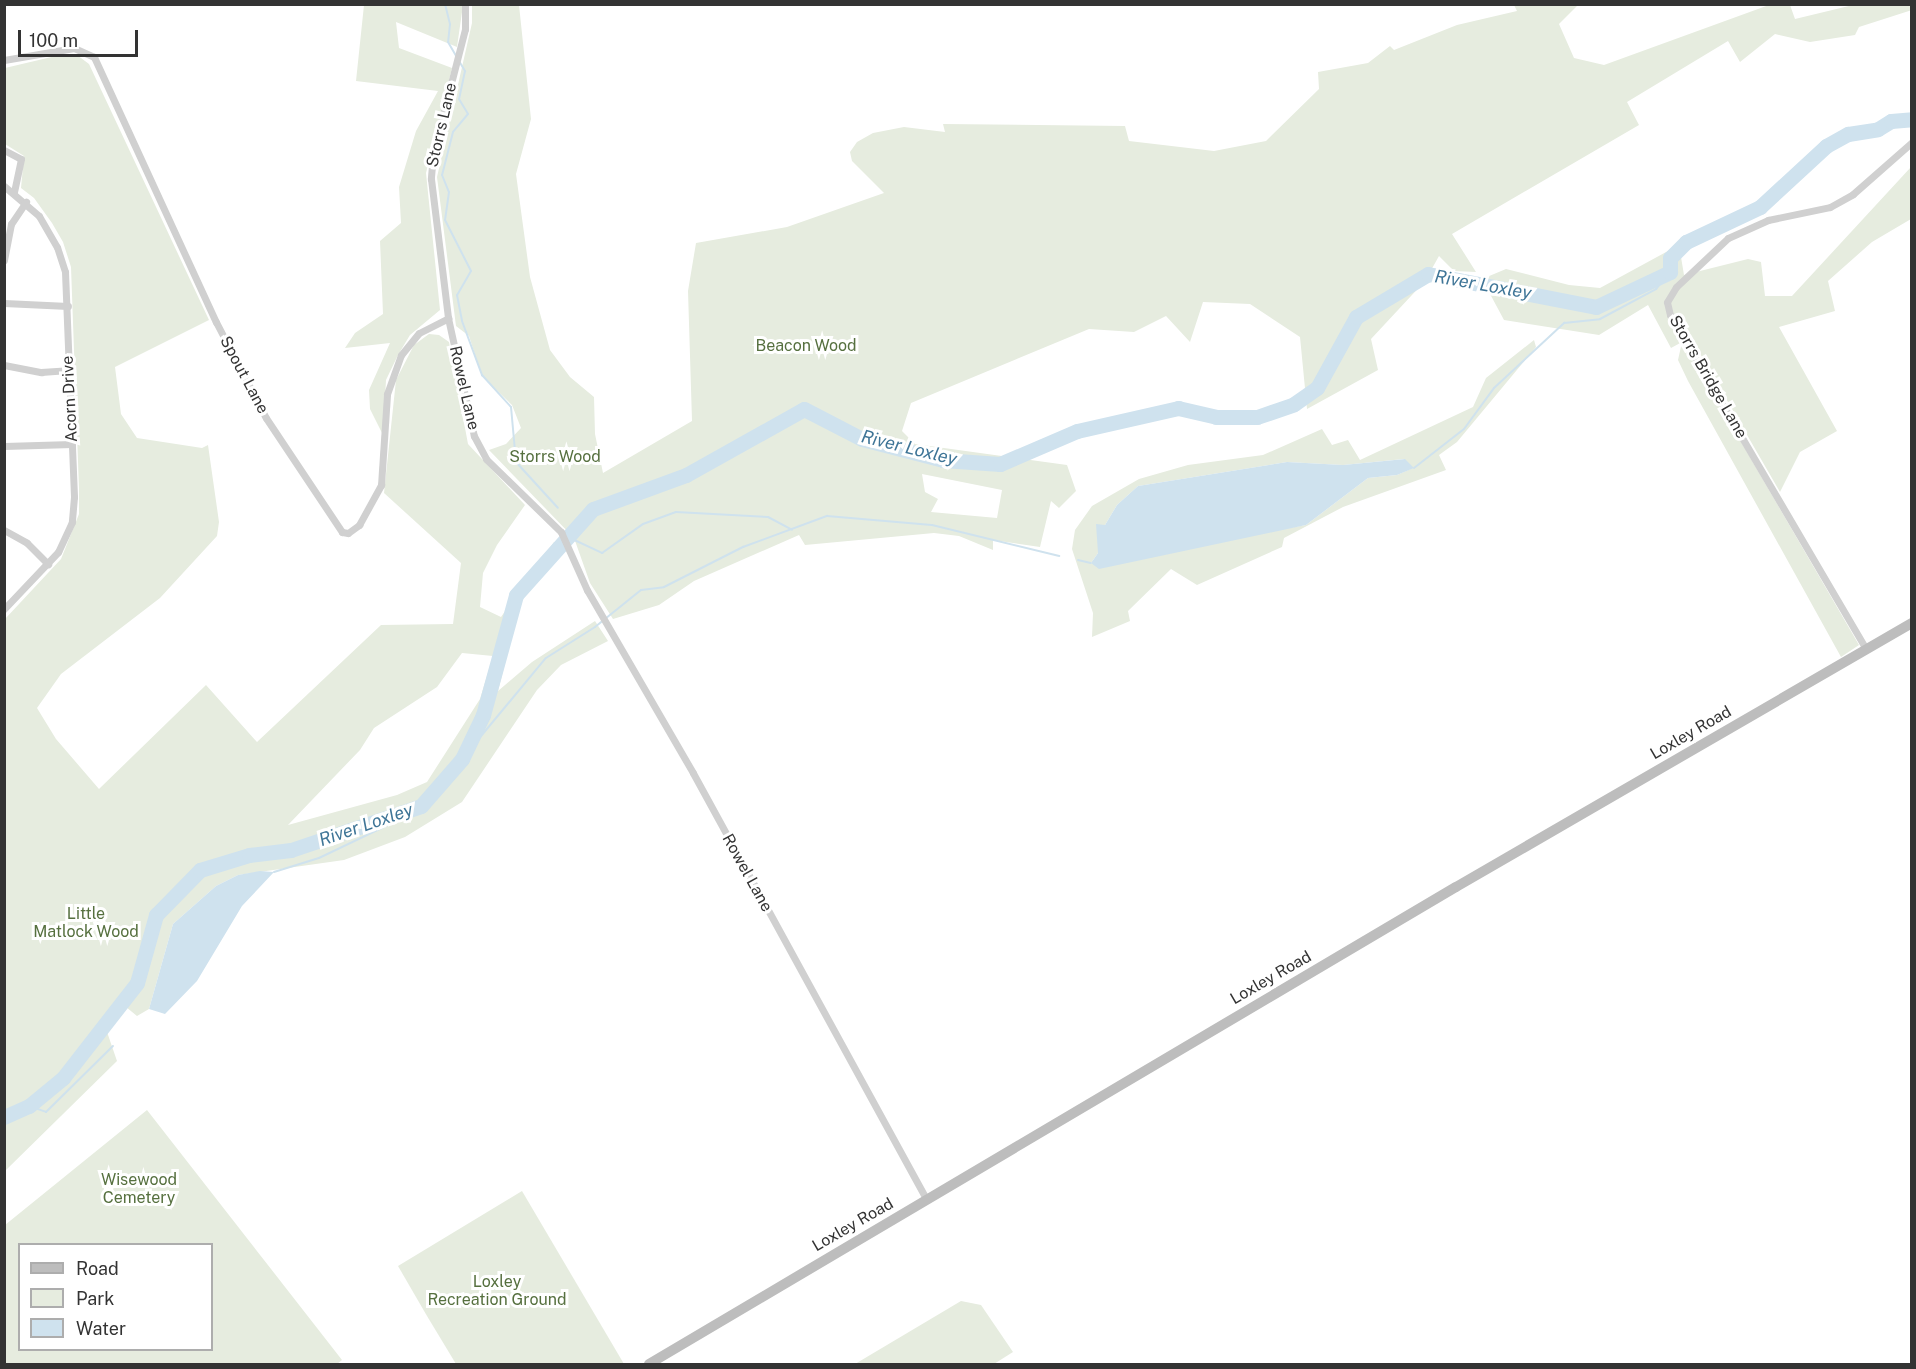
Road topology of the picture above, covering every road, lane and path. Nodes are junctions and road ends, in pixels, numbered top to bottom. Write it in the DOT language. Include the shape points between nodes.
graph roads {
  1 [pos="465,4"];
  2 [pos="4,60"];
  3 [pos="1911,142"];
  4 [pos="4,150"];
  5 [pos="4,186"];
  6 [pos="14,192"];
  7 [pos="26,202"];
  8 [pos="4,260"];
  9 [pos="4,303"];
  10 [pos="68,306"];
  11 [pos="448,318"];
  12 [pos="4,365"];
  13 [pos="68,370"];
  14 [pos="72,444"];
  15 [pos="4,446"];
  16 [pos="4,530"];
  17 [pos="48,564"];
  18 [pos="4,609"];
  19 [pos="1911,623"];
  20 [pos="1866,649"];
  21 [pos="926,1199"];
  22 [pos="649,1365"];
  1 -- 11 [label="street, Storrs Lane" via="459,53 431,166"];
  2 -- 11 [label="street, Spout Lane" via="74,48 94,57 216,322 266,418 342,532 348,533 359,525 381,485 387,394 401,356 419,333"];
  3 -- 20 [label="street, Storrs Bridge Lane" via="1853,194 1830,207 1768,220 1728,238 1676,287 1667,302 1670,315"];
  4 -- 6 [label="street" via="21,159"];
  5 -- 6 [label="street, Acorn Drive"];
  6 -- 7 [label="street, Acorn Drive"];
  7 -- 8 [label="street" via="11,224"];
  7 -- 10 [label="street, Acorn Drive" via="57,247 65,272"];
  9 -- 10 [label="street"];
  10 -- 13 [label="street, Acorn Drive"];
  11 -- 21 [label="street, Rowel Lane" via="478,446 561,532 601,614"];
  12 -- 13 [label="street" via="40,372"];
  13 -- 14 [label="street, Acorn Drive"];
  14 -- 15 [label="street"];
  14 -- 17 [label="street, Acorn Drive" via="72,522"];
  16 -- 17 [label="street" via="27,543"];
  17 -- 18 [label="street, Acorn Drive"];
  19 -- 20 [label="main road, Loxley Road"];
  20 -- 21 [label="main road, Loxley Road"];
  21 -- 22 [label="main road, Loxley Road"];
}
